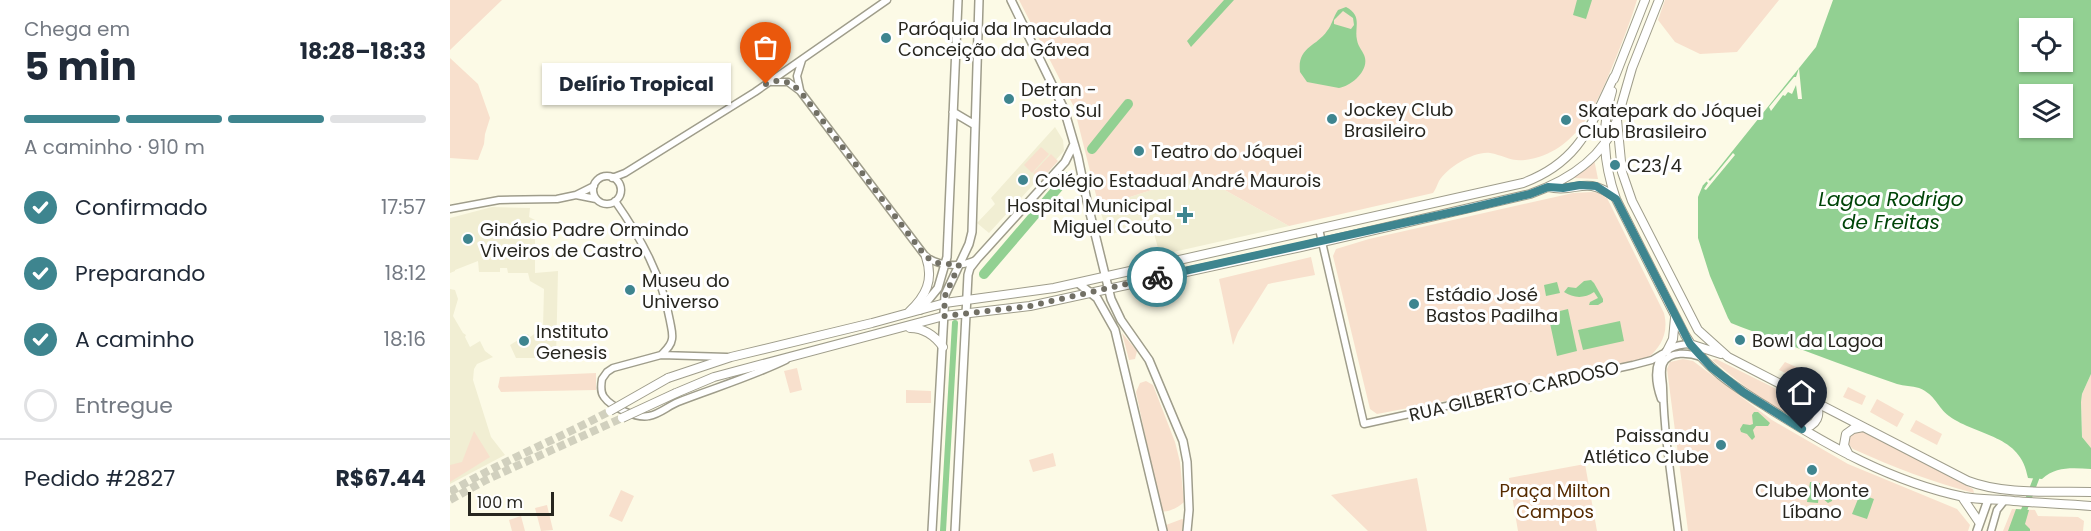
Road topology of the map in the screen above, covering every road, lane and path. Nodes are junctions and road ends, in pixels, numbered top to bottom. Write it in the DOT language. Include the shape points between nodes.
graph roads {
  1 [pos="887,0"];
  2 [pos="958,0"];
  3 [pos="979,0"];
  4 [pos="1011,0"];
  5 [pos="1645,0"];
  6 [pos="1659,0"];
  7 [pos="807,55"];
  8 [pos="1614,77"];
  9 [pos="766,84"];
  10 [pos="800,91"];
  11 [pos="953,111"];
  12 [pos="1617,120"];
  13 [pos="975,125"];
  14 [pos="1605,142"];
  15 [pos="1074,144"];
  16 [pos="625,173"];
  17 [pos="612,178"];
  18 [pos="620,185"];
  19 [pos="594,186"];
  20 [pos="1548,187"];
  21 [pos="576,195"];
  22 [pos="596,199"];
  23 [pos="1616,199"];
  24 [pos="615,201"];
  25 [pos="450,209"];
  26 [pos="1319,229"];
  27 [pos="1322,242"];
  28 [pos="969,244"];
  29 [pos="926,257"];
  30 [pos="979,257"];
  31 [pos="946,265"];
  32 [pos="959,265"];
  33 [pos="1105,277"];
  34 [pos="1078,283"];
  35 [pos="1108,288"];
  36 [pos="1091,292"];
  37 [pos="965,300"];
  38 [pos="945,303"];
  39 [pos="920,310"];
  40 [pos="965,312"];
  41 [pos="908,313"];
  42 [pos="944,316"];
  43 [pos="1676,316"];
  44 [pos="897,329"];
  45 [pos="1690,344"];
  46 [pos="943,347"];
  47 [pos="1665,353"];
  48 [pos="662,355"];
  49 [pos="795,356"];
  50 [pos="731,357"];
  51 [pos="1702,357"];
  52 [pos="1728,357"];
  53 [pos="1810,398"];
  54 [pos="1662,403"];
  55 [pos="610,411"];
  56 [pos="622,418"];
  57 [pos="1865,426"];
  58 [pos="1799,428"];
  59 [pos="1849,455"];
  60 [pos="1999,489"];
  61 [pos="2091,492"];
  62 [pos="1962,497"];
  63 [pos="1988,500"];
  64 [pos="2008,500"];
  65 [pos="2091,506"];
  66 [pos="1979,522"];
  67 [pos="932,531"];
  68 [pos="955,531"];
  69 [pos="1163,531"];
  70 [pos="1187,531"];
  71 [pos="1678,531"];
  72 [pos="1977,531"];
  73 [pos="1991,531"];
  1 -- 7 [label="street"];
  2 -- 11 [label="main road"];
  3 -- 13 [label="main road"];
  4 -- 15 [label="main road" via="1064,109"];
  5 -- 8 [label="highway"];
  6 -- 12 [label="highway" via="1632,68"];
  7 -- 9 [label="street"];
  7 -- 10 [label="street" via="798,71"];
  8 -- 14 [label="highway"];
  8 -- 26 [label="highway" via="1584,138 1560,165 1545,173 1523,183"];
  9 -- 10 [label="street" via="791,83"];
  9 -- 16 [label="street"];
  10 -- 29 [label="street"];
  11 -- 13 [label="main road"];
  11 -- 31 [label="main road"];
  12 -- 14 [label="highway"];
  12 -- 52 [label="highway" via="1622,172 1632,201 1698,330"];
  13 -- 28 [label="main road"];
  14 -- 20 [label="highway" via="1582,167"];
  14 -- 23 [label="highway"];
  15 -- 30 [label="main road" via="1065,162"];
  15 -- 33 [label="main road"];
  16 -- 17 [label="street"];
  16 -- 18 [label="street"];
  17 -- 18 [label="street"];
  17 -- 19 [label="street" via="599,179"];
  18 -- 24 [label="street"];
  19 -- 21 [label="street"];
  19 -- 22 [label="street"];
  20 -- 23 [label="highway" via="1596,186"];
  20 -- 27 [label="highway"];
  21 -- 22 [label="street"];
  21 -- 25 [label="street" via="550,200 500,200"];
  22 -- 24 [label="street" via="605,204"];
  23 -- 43 [label="highway"];
  24 -- 48 [label="street" via="642,242 668,311 671,343"];
  26 -- 27 [label="street"];
  26 -- 33 [label="highway"];
  27 -- 35 [label="highway"];
  27 -- 47 [label="street, RUA GILBERTO CARDOSO" via="1364,424 1633,365"];
  28 -- 30 [label="main road"];
  28 -- 32 [label="main road"];
  29 -- 31 [label="street"];
  29 -- 41 [label="highway" via="928,286"];
  30 -- 32 [label="street"];
  30 -- 37 [label="main road" via="970,268"];
  31 -- 32 [label="street"];
  31 -- 39 [label="main road" via="938,288"];
  32 -- 38 [label="main road"];
  33 -- 34 [label="highway"];
  33 -- 35 [label="main road"];
  34 -- 36 [label="main road"];
  34 -- 37 [label="highway"];
  35 -- 36 [label="highway"];
  35 -- 70 [label="main road" via="1119,315 1149,360 1183,441 1187,462"];
  36 -- 40 [label="highway" via="1022,307"];
  36 -- 69 [label="main road" via="1102,303 1115,330"];
  37 -- 38 [label="highway"];
  37 -- 40 [label="main road"];
  38 -- 39 [label="highway"];
  38 -- 42 [label="main road"];
  39 -- 41 [label="highway"];
  40 -- 42 [label="highway"];
  40 -- 68 [label="main road"];
  41 -- 50 [label="highway"];
  42 -- 44 [label="highway"];
  42 -- 46 [label="main road"];
  43 -- 45 [label="highway"];
  43 -- 47 [label="highway" via="1673,339"];
  44 -- 46 [label="highway" via="926,331"];
  44 -- 49 [label="highway"];
  45 -- 47 [label="street, RUA GILBERTO CARDOSO" via="1675,346"];
  45 -- 51 [label="highway"];
  45 -- 52 [label="highway"];
  46 -- 67 [label="main road"];
  47 -- 54 [label="street" via="1656,374"];
  48 -- 49 [label="street" via="607,372 601,383 605,398 633,415 651,416"];
  48 -- 50 [label="street"];
  49 -- 56 [label="highway, bridge" via="714,377"];
  50 -- 55 [label="highway, bridge" via="668,378"];
  51 -- 54 [label="street" via="1681,354 1665,362"];
  51 -- 58 [label="highway" via="1743,392"];
  52 -- 53 [label="highway"];
  53 -- 57 [label="highway"];
  53 -- 58 [label="highway" via="1818,408 1817,419 1809,427"];
  54 -- 71 [label="street"];
  57 -- 59 [label="highway" via="1846,434"];
  57 -- 60 [label="highway" via="1968,481"];
  58 -- 59 [label="highway"];
  59 -- 62 [label="highway" via="1918,484"];
  60 -- 61 [label="highway"];
  60 -- 63 [label="highway"];
  62 -- 63 [label="highway"];
  62 -- 66 [label="highway"];
  63 -- 64 [label="highway"];
  63 -- 66 [label="main road"];
  64 -- 65 [label="highway"];
  64 -- 73 [label="street" via="1997,510"];
  66 -- 72 [label="main road"];
}
